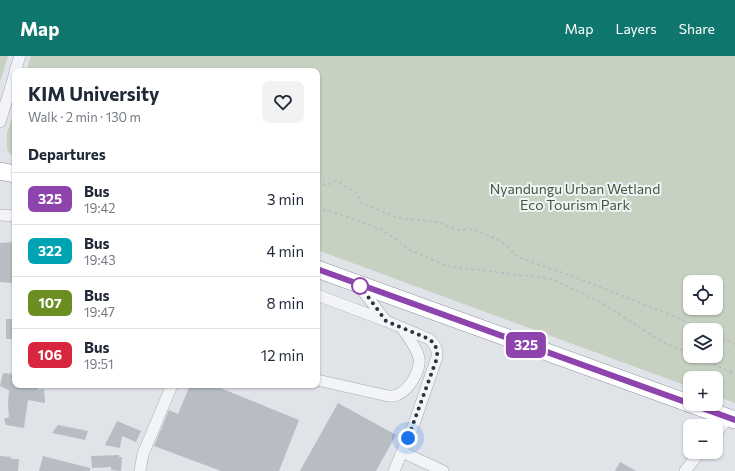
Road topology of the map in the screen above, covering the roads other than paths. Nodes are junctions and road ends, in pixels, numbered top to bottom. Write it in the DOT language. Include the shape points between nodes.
graph roads {
  1 [pos="20,56"];
  2 [pos="16,68"];
  3 [pos="12,82"];
  4 [pos="0,122"];
  5 [pos="0,171"];
  6 [pos="12,173"];
  7 [pos="0,215"];
  8 [pos="12,216"];
  9 [pos="320,270"];
  10 [pos="359,286"];
  11 [pos="320,296"];
  12 [pos="386,321"];
  13 [pos="402,328"];
  14 [pos="320,381"];
  15 [pos="171,388"];
  16 [pos="732,419"];
  17 [pos="723,427"];
  18 [pos="402,452"];
  19 [pos="694,459"];
  20 [pos="140,471"];
  21 [pos="394,471"];
  22 [pos="443,471"];
  23 [pos="685,471"];
  1 -- 2 [label="street"];
  3 -- 4 [label="street"];
  5 -- 6 [label="highway"];
  7 -- 8 [label="street"];
  9 -- 10 [label="highway"];
  10 -- 12 [label="street"];
  10 -- 16 [label="highway"];
  11 -- 12 [label="street"];
  12 -- 13 [label="street"];
  13 -- 14 [label="street" via="419,359 414,378 398,394 388,396"];
  13 -- 18 [label="street" via="429,339 438,350 417,416"];
  15 -- 20 [label="street" via="142,454"];
  16 -- 17 [label="street"];
  18 -- 21 [label="street"];
  18 -- 22 [label="street"];
  19 -- 23 [label="street"];
}
